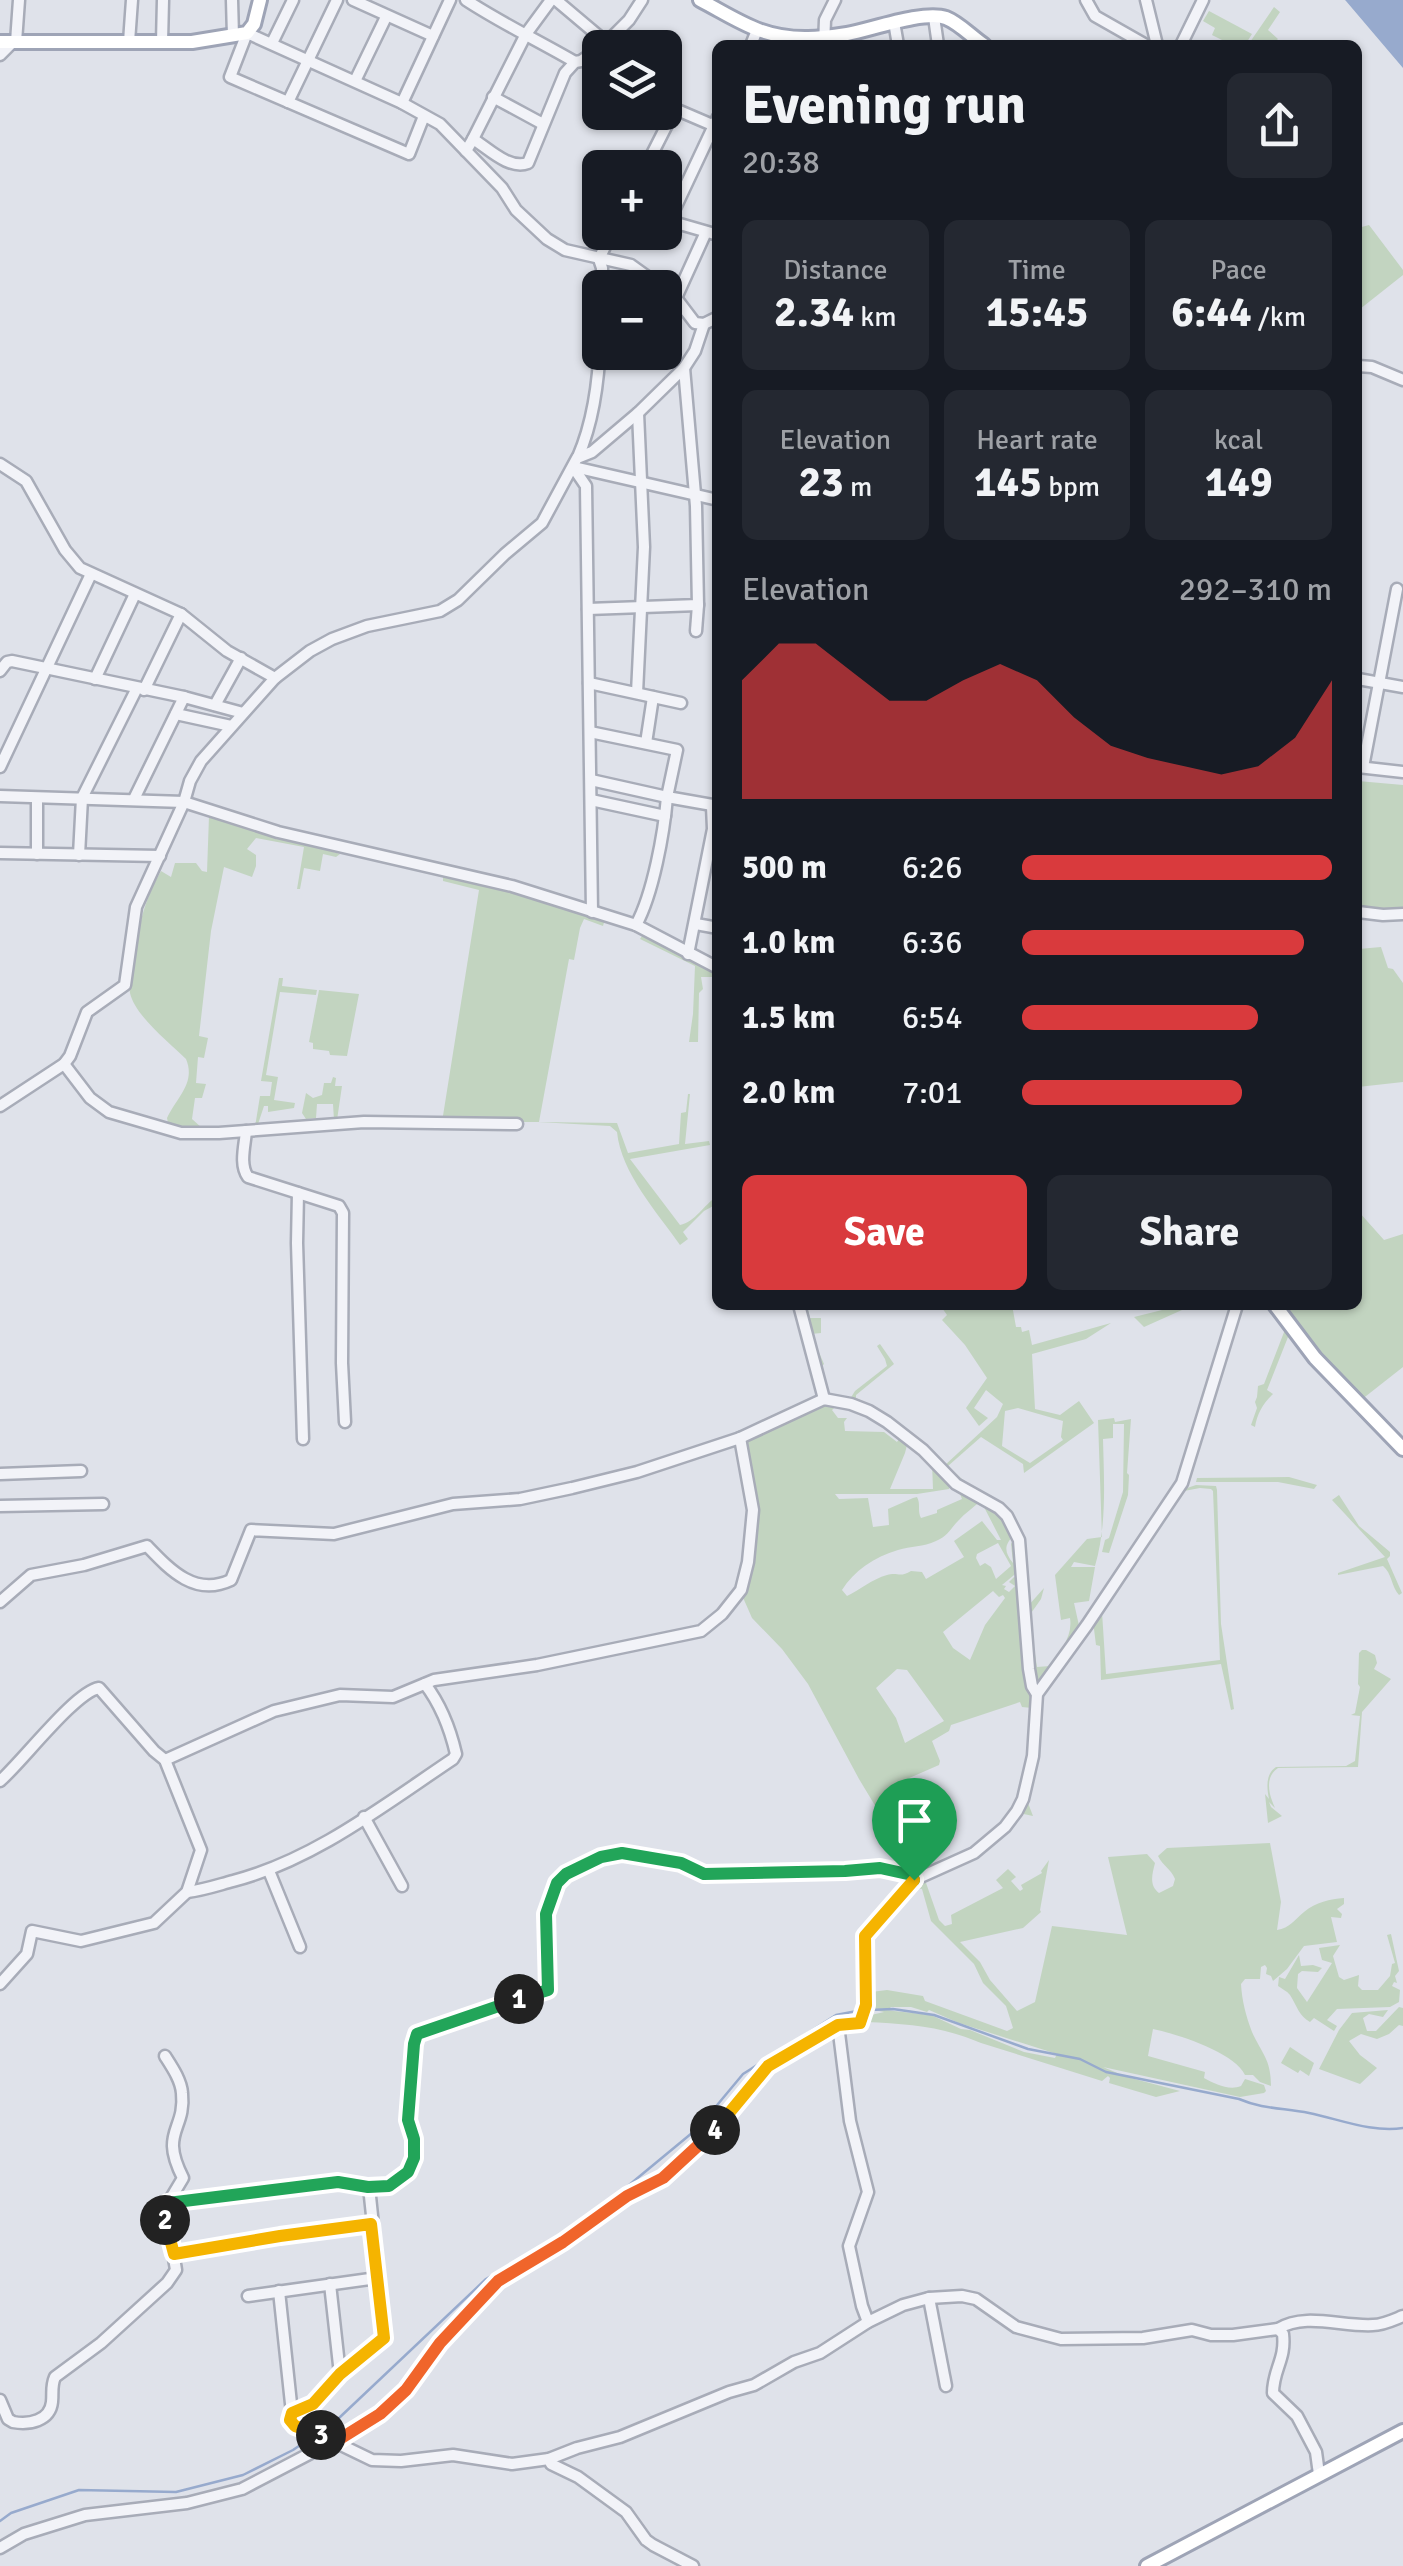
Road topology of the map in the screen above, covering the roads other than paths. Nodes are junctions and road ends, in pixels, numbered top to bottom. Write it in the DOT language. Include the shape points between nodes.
graph roads {
  1 [pos="19,0"];
  2 [pos="132,0"];
  3 [pos="163,0"];
  4 [pos="232,0"];
  5 [pos="260,0"];
  6 [pos="292,0"];
  7 [pos="337,0"];
  8 [pos="353,0"];
  9 [pos="450,0"];
  10 [pos="466,0"];
  11 [pos="554,0"];
  12 [pos="700,0"];
  13 [pos="835,0"];
  14 [pos="1086,0"];
  15 [pos="1146,0"];
  16 [pos="1193,0"];
  17 [pos="1202,0"];
  18 [pos="639,2"];
  19 [pos="1196,13"];
  20 [pos="386,16"];
  21 [pos="934,16"];
  22 [pos="894,22"];
  23 [pos="586,30"];
  24 [pos="619,30"];
  25 [pos="757,30"];
  26 [pos="526,34"];
  27 [pos="240,35"];
  28 [pos="432,36"];
  29 [pos="752,40"];
  30 [pos="786,40"];
  31 [pos="824,40"];
  32 [pos="849,40"];
  33 [pos="897,40"];
  34 [pos="937,40"];
  35 [pos="977,40"];
  36 [pos="1137,40"];
  37 [pos="1156,40"];
  38 [pos="1184,40"];
  39 [pos="10,42"];
  40 [pos="129,42"];
  41 [pos="162,42"];
  42 [pos="272,44"];
  43 [pos="0,55"];
  44 [pos="309,60"];
  45 [pos="582,60"];
  46 [pos="575,62"];
  47 [pos="355,81"];
  48 [pos="493,97"];
  49 [pos="288,102"];
  50 [pos="402,103"];
  51 [pos="424,116"];
  52 [pos="712,122"];
  53 [pos="543,124"];
  54 [pos="712,131"];
  55 [pos="473,138"];
  56 [pos="654,150"];
  57 [pos="466,151"];
  58 [pos="682,190"];
  59 [pos="682,224"];
  60 [pos="712,232"];
  61 [pos="712,236"];
  62 [pos="603,250"];
  63 [pos="599,259"];
  64 [pos="602,270"];
  65 [pos="640,270"];
  66 [pos="682,288"];
  67 [pos="682,306"];
  68 [pos="712,320"];
  69 [pos="704,324"];
  70 [pos="1362,366"];
  71 [pos="684,368"];
  72 [pos="599,370"];
  73 [pos="1403,380"];
  74 [pos="638,412"];
  75 [pos="575,462"];
  76 [pos="0,464"];
  77 [pos="642,484"];
  78 [pos="695,495"];
  79 [pos="712,499"];
  80 [pos="91,574"];
  81 [pos="1398,588"];
  82 [pos="135,594"];
  83 [pos="698,605"];
  84 [pos="642,606"];
  85 [pos="588,609"];
  86 [pos="182,614"];
  87 [pos="696,632"];
  88 [pos="241,658"];
  89 [pos="46,668"];
  90 [pos="0,670"];
  91 [pos="274,678"];
  92 [pos="95,679"];
  93 [pos="1362,680"];
  94 [pos="589,683"];
  95 [pos="1380,683"];
  96 [pos="1403,687"];
  97 [pos="140,689"];
  98 [pos="638,693"];
  99 [pos="653,696"];
  100 [pos="184,697"];
  101 [pos="681,703"];
  102 [pos="215,705"];
  103 [pos="242,713"];
  104 [pos="176,714"];
  105 [pos="231,726"];
  106 [pos="590,732"];
  107 [pos="646,743"];
  108 [pos="1362,759"];
  109 [pos="0,767"];
  110 [pos="1362,767"];
  111 [pos="1403,772"];
  112 [pos="590,780"];
  113 [pos="0,796"];
  114 [pos="667,797"];
  115 [pos="82,798"];
  116 [pos="38,799"];
  117 [pos="134,799"];
  118 [pos="591,800"];
  119 [pos="184,802"];
  120 [pos="712,805"];
  121 [pos="665,816"];
  122 [pos="712,845"];
  123 [pos="0,852"];
  124 [pos="36,854"];
  125 [pos="79,855"];
  126 [pos="160,856"];
  127 [pos="704,876"];
  128 [pos="712,877"];
  129 [pos="592,912"];
  130 [pos="1362,913"];
  131 [pos="1403,914"];
  132 [pos="696,924"];
  133 [pos="636,925"];
  134 [pos="712,927"];
  135 [pos="688,954"];
  136 [pos="712,965"];
  137 [pos="64,1064"];
  138 [pos="0,1106"];
  139 [pos="518,1124"];
  140 [pos="246,1131"];
  141 [pos="298,1194"];
  142 [pos="800,1310"];
  143 [pos="1236,1310"];
  144 [pos="1279,1310"];
  145 [pos="824,1399"];
  146 [pos="345,1422"];
  147 [pos="303,1438"];
  148 [pos="740,1438"];
  149 [pos="1403,1449"];
  150 [pos="81,1471"];
  151 [pos="0,1474"];
  152 [pos="103,1504"];
  153 [pos="0,1506"];
  154 [pos="0,1602"];
  155 [pos="424,1684"];
  156 [pos="1036,1694"];
  157 [pos="164,1760"];
  158 [pos="0,1781"];
  159 [pos="364,1817"];
  160 [pos="269,1871"];
  161 [pos="914,1880"];
  162 [pos="402,1886"];
  163 [pos="188,1892"];
  164 [pos="300,1948"];
  165 [pos="0,1984"];
  166 [pos="838,2025"];
  167 [pos="165,2056"];
  168 [pos="368,2187"];
  169 [pos="168,2203"];
  170 [pos="371,2224"];
  171 [pos="174,2254"];
  172 [pos="377,2278"];
  173 [pos="330,2284"];
  174 [pos="279,2291"];
  175 [pos="248,2296"];
  176 [pos="929,2298"];
  177 [pos="1403,2316"];
  178 [pos="868,2322"];
  179 [pos="1278,2330"];
  180 [pos="340,2374"];
  181 [pos="946,2386"];
  182 [pos="0,2400"];
  183 [pos="292,2413"];
  184 [pos="1403,2431"];
  185 [pos="335,2442"];
  186 [pos="550,2459"];
  187 [pos="1320,2474"];
  188 [pos="0,2548"];
  189 [pos="693,2566"];
  190 [pos="1147,2566"];
  1 -- 39 [label="street"];
  2 -- 40 [label="street"];
  3 -- 41 [label="street"];
  4 -- 27 [label="street"];
  5 -- 27 [label="main road" via="254,24"];
  6 -- 42 [label="street"];
  7 -- 44 [label="street"];
  8 -- 20 [label="street"];
  9 -- 28 [label="street"];
  10 -- 26 [label="street"];
  11 -- 23 [label="street"];
  11 -- 26 [label="street"];
  12 -- 25 [label="main road"];
  13 -- 31 [label="street"];
  14 -- 36 [label="street" via="1094,16"];
  15 -- 37 [label="street"];
  16 -- 19 [label="street"];
  17 -- 19 [label="street"];
  18 -- 24 [label="street"];
  19 -- 38 [label="street"];
  20 -- 28 [label="street"];
  20 -- 47 [label="street"];
  21 -- 22 [label="main road"];
  21 -- 34 [label="street"];
  21 -- 35 [label="main road"];
  22 -- 32 [label="main road"];
  22 -- 33 [label="street"];
  25 -- 29 [label="street"];
  25 -- 30 [label="main road"];
  26 -- 46 [label="street"];
  26 -- 48 [label="street"];
  27 -- 41 [label="main road"];
  27 -- 42 [label="street"];
  27 -- 49 [label="street" via="230,77"];
  28 -- 50 [label="street"];
  30 -- 31 [label="main road"];
  31 -- 32 [label="main road"];
  39 -- 40 [label="main road"];
  39 -- 43 [label="street"];
  40 -- 41 [label="main road"];
  42 -- 44 [label="street"];
  44 -- 47 [label="street"];
  44 -- 49 [label="street"];
  45 -- 46 [label="street"];
  46 -- 53 [label="street"];
  47 -- 50 [label="street"];
  48 -- 53 [label="street"];
  48 -- 55 [label="street"];
  49 -- 51 [label="street" via="408,154"];
  50 -- 51 [label="street"];
  51 -- 57 [label="street"];
  52 -- 56 [label="street" via="675,109"];
  53 -- 55 [label="street" via="524,166"];
  54 -- 58 [label="street"];
  55 -- 57 [label="street"];
  57 -- 63 [label="street" via="547,239"];
  59 -- 60 [label="street"];
  61 -- 66 [label="street"];
  62 -- 63 [label="street"];
  63 -- 64 [label="street"];
  63 -- 65 [label="street"];
  67 -- 69 [label="street" via="694,323"];
  68 -- 69 [label="street"];
  69 -- 71 [label="street"];
  70 -- 73 [label="street"];
  71 -- 74 [label="street"];
  71 -- 78 [label="street"];
  72 -- 75 [label="street" via="588,433"];
  74 -- 75 [label="street"];
  74 -- 77 [label="street"];
  75 -- 77 [label="street"];
  75 -- 85 [label="street" via="586,486"];
  75 -- 91 [label="street" via="542,523 458,600 440,611 332,638"];
  76 -- 80 [label="street" via="26,481 64,550"];
  77 -- 78 [label="street"];
  77 -- 84 [label="street"];
  78 -- 79 [label="street"];
  78 -- 83 [label="street"];
  80 -- 82 [label="street"];
  80 -- 89 [label="street"];
  81 -- 95 [label="street"];
  82 -- 86 [label="street"];
  82 -- 92 [label="street"];
  83 -- 84 [label="street"];
  83 -- 87 [label="street"];
  84 -- 85 [label="street"];
  84 -- 98 [label="street"];
  85 -- 94 [label="street"];
  86 -- 88 [label="street"];
  86 -- 97 [label="street"];
  88 -- 91 [label="street"];
  88 -- 102 [label="street"];
  89 -- 90 [label="street" via="6,662"];
  89 -- 92 [label="street"];
  89 -- 109 [label="street"];
  91 -- 103 [label="street"];
  92 -- 97 [label="street"];
  93 -- 95 [label="street"];
  94 -- 98 [label="street"];
  94 -- 106 [label="street"];
  95 -- 96 [label="street"];
  95 -- 108 [label="street"];
  97 -- 100 [label="street"];
  97 -- 115 [label="street"];
  98 -- 99 [label="street"];
  99 -- 101 [label="street"];
  99 -- 107 [label="street"];
  100 -- 102 [label="street"];
  100 -- 104 [label="street"];
  102 -- 103 [label="street"];
  103 -- 105 [label="street"];
  104 -- 105 [label="street"];
  104 -- 117 [label="street"];
  105 -- 119 [label="street" via="201,761"];
  106 -- 107 [label="street"];
  106 -- 112 [label="street"];
  107 -- 114 [label="street" via="676,750"];
  110 -- 111 [label="street"];
  112 -- 114 [label="street"];
  112 -- 118 [label="street"];
  113 -- 116 [label="street"];
  114 -- 120 [label="street"];
  114 -- 121 [label="street"];
  115 -- 116 [label="street"];
  115 -- 117 [label="street"];
  115 -- 125 [label="street"];
  116 -- 124 [label="street"];
  117 -- 119 [label="street"];
  118 -- 121 [label="street"];
  118 -- 129 [label="street"];
  119 -- 126 [label="street"];
  119 -- 129 [label="street"];
  121 -- 133 [label="street"];
  122 -- 127 [label="street"];
  123 -- 124 [label="street"];
  124 -- 125 [label="street"];
  125 -- 126 [label="street"];
  126 -- 137 [label="street" via="136,907 125,985 87,1012"];
  127 -- 128 [label="street"];
  127 -- 132 [label="street"];
  129 -- 133 [label="street"];
  130 -- 131 [label="street"];
  132 -- 134 [label="street"];
  132 -- 135 [label="street"];
  133 -- 135 [label="street"];
  135 -- 136 [label="street"];
  137 -- 138 [label="street"];
  137 -- 140 [label="street" via="90,1098 117,1116 181,1133"];
  139 -- 140 [label="street" via="364,1122"];
  140 -- 141 [label="street" via="244,1174"];
  141 -- 146 [label="street" via="343,1213"];
  141 -- 147 [label="street"];
  142 -- 145 [label="street"];
  143 -- 156 [label="street" via="1182,1484"];
  144 -- 149 [label="main road"];
  145 -- 148 [label="street"];
  145 -- 156 [label="street" via="887,1422 956,1484 1008,1516 1018,1540"];
  148 -- 154 [label="street" via="572,1488 453,1504 334,1534 251,1530 231,1580 217,1586 180,1579 147,1546 31,1574"];
  148 -- 155 [label="street" via="752,1510 748,1562 740,1590 702,1631"];
  150 -- 151 [label="street"];
  152 -- 153 [label="street"];
  155 -- 157 [label="street" via="394,1697 340,1695 274,1711"];
  155 -- 159 [label="street" via="437,1700 456,1754"];
  156 -- 161 [label="street" via="1033,1756 1017,1811 974,1853"];
  157 -- 158 [label="street" via="99,1688"];
  157 -- 163 [label="street" via="201,1850"];
  159 -- 160 [label="street"];
  159 -- 162 [label="street"];
  160 -- 163 [label="street"];
  160 -- 164 [label="street"];
  161 -- 166 [label="street" via="865,1936 860,2023"];
  161 -- 168 [label="street" via="880,1868 704,1874 622,1853 566,1874 546,1914 548,1990 417,2034 408,2120 414,2158 389,2186"];
  163 -- 165 [label="street" via="154,1922 81,1941 32,1931 26,1954"];
  166 -- 178 [label="street" via="850,2121 868,2192 849,2246"];
  166 -- 185 [label="street" via="768,2066 724,2122 663,2178 498,2281 406,2390"];
  167 -- 169 [label="street" via="182,2089 171,2142 183,2178"];
  168 -- 169 [label="street" via="338,2182"];
  168 -- 170 [label="street"];
  169 -- 171 [label="street" via="164,2218"];
  170 -- 171 [label="street"];
  170 -- 172 [label="street"];
  171 -- 182 [label="street" via="176,2270 166,2283 55,2377 47,2415 12,2422"];
  172 -- 173 [label="street"];
  172 -- 180 [label="street" via="384,2338"];
  173 -- 174 [label="street"];
  173 -- 180 [label="street"];
  174 -- 175 [label="street"];
  174 -- 183 [label="street"];
  176 -- 178 [label="street"];
  176 -- 179 [label="street" via="976,2299 1016,2328 1061,2339"];
  176 -- 181 [label="street"];
  177 -- 179 [label="street" via="1378,2325 1304,2321"];
  178 -- 186 [label="street" via="754,2385"];
  179 -- 187 [label="street" via="1284,2358 1272,2394 1297,2416"];
  180 -- 183 [label="street" via="313,2404"];
  183 -- 185 [label="street" via="295,2426"];
  184 -- 187 [label="main road"];
  185 -- 186 [label="street" via="382,2461 453,2455 501,2464"];
  185 -- 188 [label="street" via="242,2489 85,2516"];
  186 -- 189 [label="street" via="626,2512 652,2545"];
  187 -- 190 [label="main road"];
}
